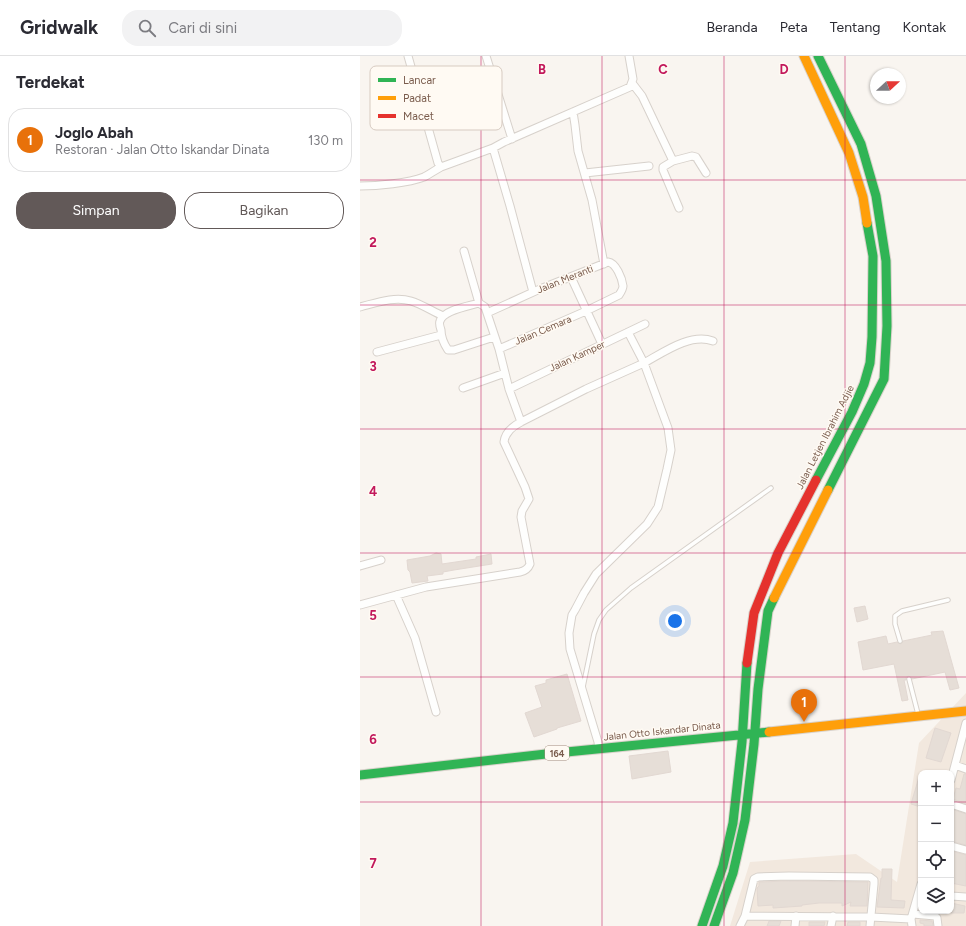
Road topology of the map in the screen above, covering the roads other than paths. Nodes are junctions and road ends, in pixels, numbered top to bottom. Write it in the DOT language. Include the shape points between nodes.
graph roads {
  1 [pos="408,56"];
  2 [pos="486,56"];
  3 [pos="629,56"];
  4 [pos="804,56"];
  5 [pos="818,56"];
  6 [pos="411,66"];
  7 [pos="489,66"];
  8 [pos="632,83"];
  9 [pos="502,107"];
  10 [pos="572,112"];
  11 [pos="430,130"];
  12 [pos="512,138"];
  13 [pos="493,148"];
  14 [pos="672,162"];
  15 [pos="649,166"];
  16 [pos="441,168"];
  17 [pos="585,173"];
  18 [pos="706,173"];
  19 [pos="360,186"];
  20 [pos="679,208"];
  21 [pos="464,251"];
  22 [pos="604,264"];
  23 [pos="571,277"];
  24 [pos="533,292"];
  25 [pos="619,295"];
  26 [pos="479,303"];
  27 [pos="360,307"];
  28 [pos="586,311"];
  29 [pos="487,313"];
  30 [pos="443,316"];
  31 [pos="645,324"];
  32 [pos="628,332"];
  33 [pos="441,335"];
  34 [pos="494,336"];
  35 [pos="713,341"];
  36 [pos="602,344"];
  37 [pos="499,349"];
  38 [pos="378,352"];
  39 [pos="644,363"];
  40 [pos="506,373"];
  41 [pos="463,388"];
  42 [pos="509,389"];
  43 [pos="521,422"];
  44 [pos="771,488"];
  45 [pos="381,560"];
  46 [pos="360,566"];
  47 [pos="396,595"];
  48 [pos="948,600"];
  49 [pos="360,605"];
  50 [pos="900,641"];
  51 [pos="909,679"];
  52 [pos="583,691"];
  53 [pos="436,712"];
  54 [pos="966,712"];
  55 [pos="918,717"];
  56 [pos="966,723"];
  57 [pos="755,733"];
  58 [pos="742,734"];
  59 [pos="599,749"];
  60 [pos="955,765"];
  61 [pos="966,769"];
  62 [pos="954,770"];
  63 [pos="360,775"];
  64 [pos="954,805"];
  65 [pos="966,809"];
  66 [pos="954,847"];
  67 [pos="966,850"];
  68 [pos="954,896"];
  69 [pos="966,897"];
  70 [pos="918,900"];
  71 [pos="745,916"];
  72 [pos="796,916"];
  73 [pos="833,916"];
  74 [pos="870,917"];
  75 [pos="912,920"];
  76 [pos="702,926"];
  77 [pos="714,926"];
  78 [pos="740,926"];
  79 [pos="794,926"];
  80 [pos="831,926"];
  81 [pos="870,926"];
  82 [pos="938,926"];
  1 -- 6 [label="street"];
  2 -- 7 [label="street"];
  3 -- 8 [label="street" via="633,73"];
  4 -- 58 [label="street, Jalan Letjen Ibrahim Adjie" via="849,153 863,197 873,256 872,337 864,384 852,412 778,553 754,613 746,669"];
  5 -- 57 [label="street" via="861,144 876,196 886,261 884,379 768,611"];
  8 -- 10 [label="street" via="625,90"];
  8 -- 14 [label="street" via="642,96"];
  9 -- 12 [label="street"];
  10 -- 12 [label="street"];
  10 -- 17 [label="street" via="578,151"];
  11 -- 16 [label="street"];
  12 -- 13 [label="street"];
  13 -- 16 [label="street"];
  13 -- 24 [label="street"];
  14 -- 18 [label="street" via="696,157"];
  14 -- 20 [label="street" via="663,167 663,170"];
  15 -- 17 [label="street"];
  16 -- 19 [label="street" via="423,177"];
  17 -- 22 [label="street"];
  21 -- 26 [label="street"];
  22 -- 23 [label="street, Jalan Meranti"];
  22 -- 25 [label="street, Jalan Meranti" via="610,262 616,269 623,286"];
  23 -- 24 [label="street, Jalan Meranti"];
  23 -- 28 [label="street"];
  24 -- 29 [label="street, Jalan Meranti"];
  25 -- 28 [label="street, Jalan Cemara"];
  26 -- 29 [label="street" via="485,307"];
  26 -- 30 [label="street" via="459,308"];
  27 -- 30 [label="street" via="399,299 411,301"];
  28 -- 36 [label="street"];
  28 -- 37 [label="street, Jalan Cemara"];
  29 -- 34 [label="street"];
  30 -- 33 [label="street" via="440,321"];
  31 -- 32 [label="street, Jalan Kamper"];
  32 -- 36 [label="street, Jalan Kamper"];
  32 -- 39 [label="street"];
  33 -- 34 [label="street" via="448,350"];
  33 -- 38 [label="street"];
  34 -- 37 [label="street"];
  35 -- 39 [label="street" via="706,338 697,339"];
  36 -- 42 [label="street, Jalan Kamper"];
  37 -- 40 [label="street"];
  39 -- 43 [label="street"];
  39 -- 52 [label="street" via="668,428 671,450 658,507 647,524 596,574 572,615 569,632 570,650"];
  40 -- 41 [label="street"];
  40 -- 42 [label="street"];
  42 -- 43 [label="street"];
  43 -- 47 [label="street" via="510,430 504,442 529,499 521,517 529,567 525,571 426,587"];
  44 -- 52 [label="lane" via="632,588 606,610 594,634"];
  45 -- 46 [label="street"];
  47 -- 49 [label="street"];
  47 -- 53 [label="street" via="415,638"];
  48 -- 50 [label="lane" via="902,611 895,616"];
  51 -- 55 [label="lane"];
  52 -- 59 [label="street"];
  54 -- 55 [label="street, Jalan Otto Iskandar Dinata / 164"];
  55 -- 57 [label="street, Jalan Otto Iskandar Dinata / 164"];
  56 -- 60 [label="street"];
  57 -- 58 [label="street, Jalan Otto Iskandar Dinata / 164"];
  57 -- 77 [label="street" via="745,820 733,873"];
  58 -- 59 [label="street, Jalan Otto Iskandar Dinata / 164"];
  58 -- 76 [label="street, Jalan Letjen Ibrahim Adjie" via="733,823 723,866"];
  59 -- 63 [label="street, Jalan Otto Iskandar Dinata / 164"];
  60 -- 61 [label="street"];
  60 -- 62 [label="street"];
  64 -- 65 [label="street"];
  66 -- 67 [label="street"];
  68 -- 69 [label="street"];
  70 -- 75 [label="street"];
  71 -- 72 [label="street"];
  71 -- 74 [label="street" via="754,879 789,876 870,877 874,884"];
  71 -- 78 [label="street"];
  72 -- 73 [label="street"];
  72 -- 79 [label="street"];
  73 -- 74 [label="street"];
  73 -- 80 [label="street"];
  74 -- 75 [label="street"];
  74 -- 81 [label="street"];
  75 -- 82 [label="street" via="935,916"];
}
